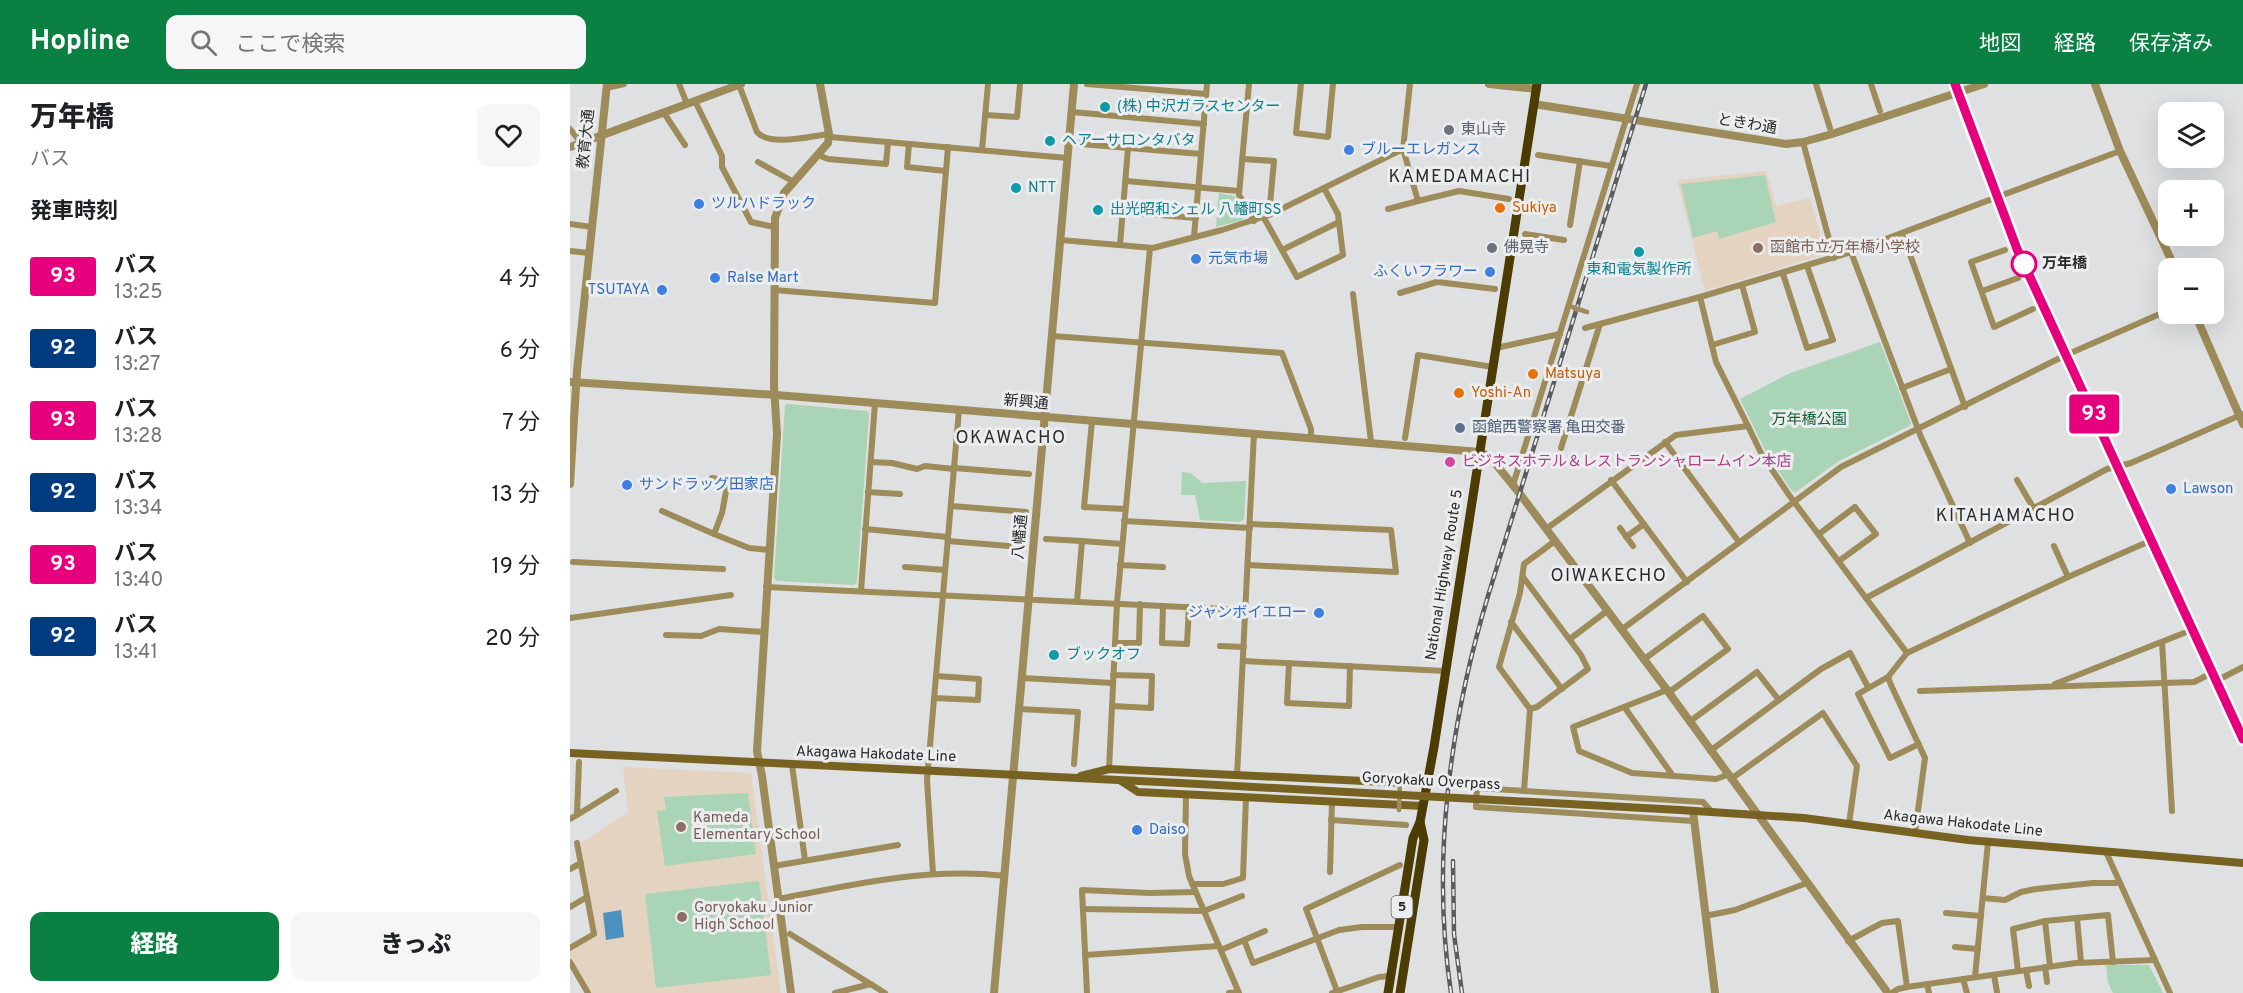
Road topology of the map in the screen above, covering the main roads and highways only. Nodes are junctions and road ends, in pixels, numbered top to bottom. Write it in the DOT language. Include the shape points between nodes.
graph roads {
  1 [pos="1537,87"];
  2 [pos="1957,88"];
  3 [pos="2243,739"];
  4 [pos="570,753"];
  5 [pos="1072,778"];
  6 [pos="1121,781"];
  7 [pos="1180,783"];
  8 [pos="1427,784"];
  9 [pos="1423,806"];
  10 [pos="1680,810"];
  11 [pos="1420,822"];
  12 [pos="2243,863"];
  13 [pos="1388,993"];
  14 [pos="1400,993"];
  1 -- 8 [label="highway, National Highway Route 5 / 5"];
  2 -- 3 [label="highway" via="2017,249"];
  4 -- 5 [label="main road, Akagawa Hakodate Line"];
  5 -- 6 [label="main road, Akagawa Hakodate Line"];
  5 -- 8 [label="main road" via="1109,769"];
  6 -- 7 [label="main road, Akagawa Hakodate Line"];
  6 -- 9 [label="main road" via="1138,792"];
  7 -- 10 [label="main road, Goryokaku Overpass, bridge"];
  8 -- 9 [label="highway, National Highway Route 5 / 5"];
  9 -- 11 [label="highway, National Highway Route 5 / 5"];
  10 -- 12 [label="main road, Akagawa Hakodate Line" via="1804,818 1988,842"];
  11 -- 13 [label="highway, National Highway Route 5 / 5" via="1413,838"];
  11 -- 14 [label="highway, National Highway Route 5 / 5" via="1424,840"];
}
